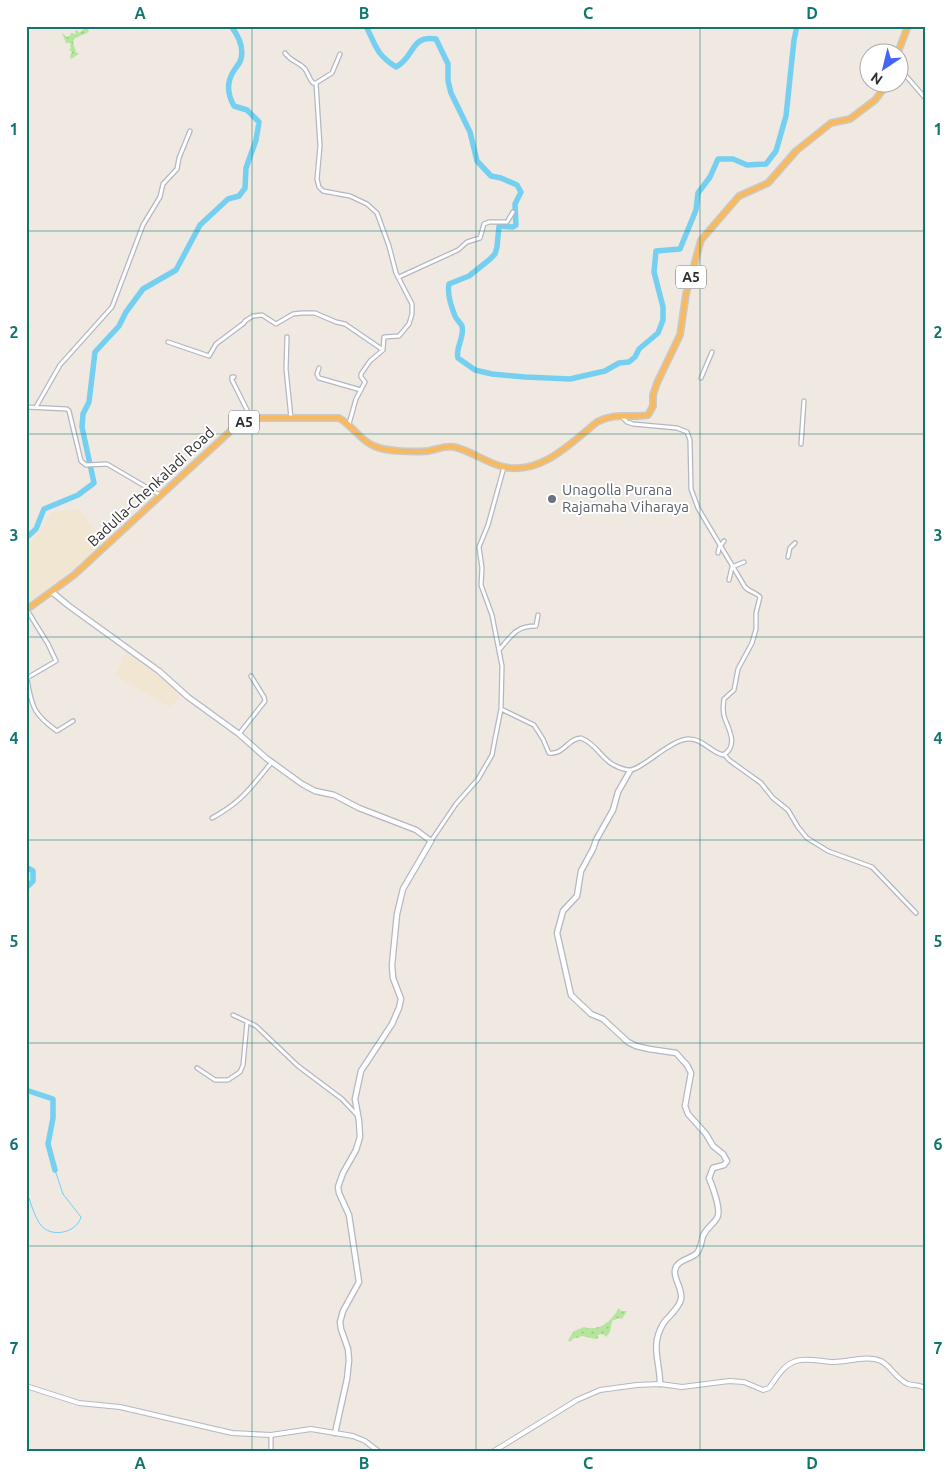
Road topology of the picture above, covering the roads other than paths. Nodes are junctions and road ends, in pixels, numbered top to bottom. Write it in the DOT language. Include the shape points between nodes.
graph roads {
  1 [pos="908,26"];
  2 [pos="902,42"];
  3 [pos="285,53"];
  4 [pos="340,54"];
  5 [pos="910,81"];
  6 [pos="316,83"];
  7 [pos="881,92"];
  8 [pos="926,99"];
  9 [pos="190,131"];
  10 [pos="512,212"];
  11 [pos="399,277"];
  12 [pos="287,337"];
  13 [pos="168,342"];
  14 [pos="383,350"];
  15 [pos="712,352"];
  16 [pos="319,368"];
  17 [pos="234,377"];
  18 [pos="701,378"];
  19 [pos="361,390"];
  20 [pos="804,401"];
  21 [pos="26,407"];
  22 [pos="36,407"];
  23 [pos="620,414"];
  24 [pos="251,418"];
  25 [pos="291,418"];
  26 [pos="349,424"];
  27 [pos="801,444"];
  28 [pos="504,467"];
  29 [pos="161,496"];
  30 [pos="724,541"];
  31 [pos="795,543"];
  32 [pos="720,545"];
  33 [pos="718,553"];
  34 [pos="788,557"];
  35 [pos="744,562"];
  36 [pos="732,567"];
  37 [pos="729,580"];
  38 [pos="52,592"];
  39 [pos="27,610"];
  40 [pos="538,615"];
  41 [pos="499,649"];
  42 [pos="251,676"];
  43 [pos="501,709"];
  44 [pos="74,721"];
  45 [pos="239,734"];
  46 [pos="724,754"];
  47 [pos="272,762"];
  48 [pos="630,771"];
  49 [pos="212,818"];
  50 [pos="430,840"];
  51 [pos="916,913"];
  52 [pos="233,1015"];
  53 [pos="247,1022"];
  54 [pos="197,1068"];
  55 [pos="358,1116"];
  56 [pos="660,1384"];
  57 [pos="26,1386"];
  58 [pos="926,1389"];
  59 [pos="335,1433"];
  60 [pos="271,1435"];
  61 [pos="271,1451"];
  62 [pos="378,1451"];
  63 [pos="494,1451"];
  1 -- 2 [label="highway"];
  3 -- 6 [label="street" via="303,67 313,84"];
  4 -- 6 [label="street" via="332,73"];
  5 -- 8 [label="street"];
  6 -- 11 [label="street" via="319,187 323,191 358,199 375,210"];
  7 -- 23 [label="highway, A5" via="850,119 831,123 796,151 768,183 739,196 701,240 686,294 680,335 657,383 651,411 642,416"];
  9 -- 22 [label="street" via="177,169 163,184 160,197 143,225 112,307 60,365"];
  10 -- 11 [label="street" via="507,222 484,224 480,238"];
  11 -- 14 [label="street" via="412,304 412,314 409,324 399,336 384,337"];
  12 -- 25 [label="street" via="286,370"];
  13 -- 14 [label="street" via="209,356 216,344 253,316 262,315 276,324 302,312 315,313 345,324"];
  14 -- 19 [label="street" via="361,374 365,382"];
  15 -- 18 [label="street"];
  16 -- 19 [label="street" via="319,378"];
  17 -- 24 [label="street" via="232,380"];
  19 -- 26 [label="street"];
  20 -- 27 [label="street"];
  21 -- 22 [label="street"];
  22 -- 29 [label="street" via="69,411 81,461 86,465 108,464"];
  23 -- 28 [label="highway, A5" via="597,422 552,458 522,468"];
  23 -- 32 [label="street" via="626,422 633,424 677,428 686,432 690,440 691,489 698,508"];
  24 -- 25 [label="highway, A5"];
  24 -- 29 [label="highway, Badulla-Chenkaladi Road / A5" via="237,425"];
  25 -- 26 [label="highway, A5" via="338,418"];
  26 -- 28 [label="highway, A5" via="366,442 376,447 428,451 452,446"];
  28 -- 41 [label="street" via="479,548 481,586 492,615"];
  29 -- 38 [label="highway, Badulla-Chenkaladi Road / A5"];
  30 -- 32 [label="street"];
  31 -- 34 [label="street"];
  32 -- 33 [label="street"];
  32 -- 36 [label="street"];
  35 -- 36 [label="street"];
  36 -- 37 [label="street"];
  36 -- 46 [label="street" via="748,591 760,597 752,643 738,669 734,690 724,699 724,717 732,743"];
  38 -- 39 [label="highway, Badulla-Chenkaladi Road / A5"];
  38 -- 45 [label="main road"];
  39 -- 44 [label="street" via="56,661 27,678 33,707 38,716 57,731"];
  40 -- 41 [label="street" via="536,626 518,629"];
  41 -- 43 [label="street"];
  42 -- 45 [label="street" via="265,701"];
  43 -- 48 [label="street" via="534,725 549,753 560,752 573,740 581,738 606,761"];
  43 -- 50 [label="street" via="489,762"];
  45 -- 47 [label="main road"];
  46 -- 48 [label="street" via="698,740 687,739"];
  46 -- 51 [label="street" via="761,783 788,810 807,838 828,851 872,867"];
  47 -- 49 [label="street" via="247,794"];
  47 -- 50 [label="main road" via="315,791 416,830"];
  48 -- 56 [label="main road" via="581,871 577,896 563,911 556,933 571,995 628,1042 676,1053 687,1065 691,1073 685,1106 688,1114 727,1161 713,1168 708,1178 714,1190 719,1214 717,1219 708,1228 696,1254 675,1268 681,1299 656,1340"];
  50 -- 55 [label="main road" via="403,889 392,964 400,1008 361,1071 355,1099"];
  52 -- 53 [label="street"];
  53 -- 54 [label="street" via="240,1072 228,1080 215,1080"];
  53 -- 55 [label="street" via="256,1026"];
  55 -- 59 [label="main road" via="360,1137 338,1187 349,1214 359,1282 342,1311 340,1322 349,1360"];
  56 -- 58 [label="street" via="682,1387 737,1381 763,1390 769,1388 781,1371 795,1361 864,1359 882,1362 900,1379"];
  56 -- 63 [label="street" via="600,1390 577,1400"];
  57 -- 60 [label="street" via="80,1403 120,1407 232,1433"];
  59 -- 60 [label="street" via="311,1429"];
  59 -- 62 [label="street" via="365,1441"];
  60 -- 61 [label="street"];
}
